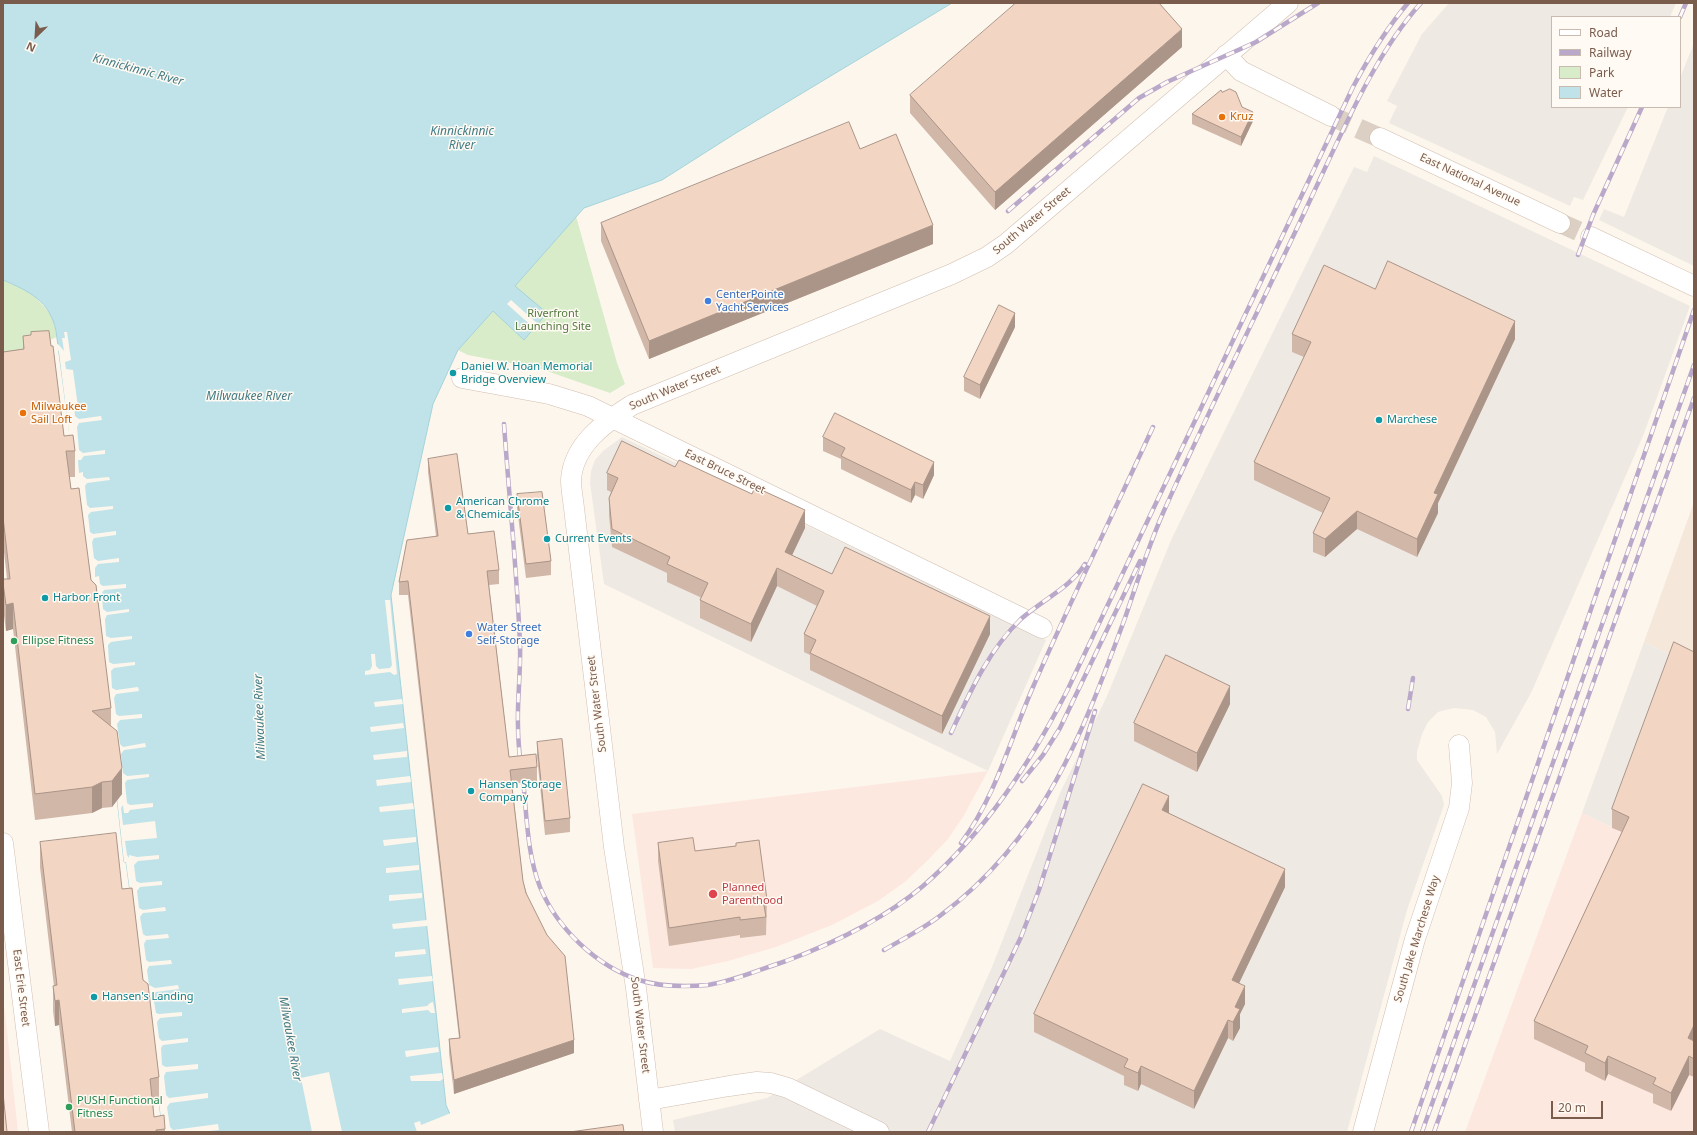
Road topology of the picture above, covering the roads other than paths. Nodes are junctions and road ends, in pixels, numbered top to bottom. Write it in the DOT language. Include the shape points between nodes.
graph roads {
  1 [pos="1288,3"];
  2 [pos="1226,55"];
  3 [pos="1331,116"];
  4 [pos="1380,138"];
  5 [pos="1560,223"];
  6 [pos="1591,237"];
  7 [pos="1694,286"];
  8 [pos="462,378"];
  9 [pos="613,418"];
  10 [pos="1042,628"];
  11 [pos="1459,746"];
  12 [pos="3,843"];
  13 [pos="3,847"];
  14 [pos="649,1100"];
  15 [pos="39,1132"];
  16 [pos="653,1132"];
  17 [pos="879,1132"];
  18 [pos="1363,1132"];
  1 -- 2 [label="street, South Water Street"];
  2 -- 3 [label="street" via="1241,71"];
  2 -- 9 [label="street, South Water Street" via="1006,244 987,257 945,277 632,405"];
  4 -- 5 [label="street, East National Avenue"];
  6 -- 7 [label="street"];
  8 -- 9 [label="street, East Bruce Street" via="549,394 588,406"];
  9 -- 10 [label="street, East Bruce Street"];
  9 -- 14 [label="street, South Water Street" via="580,450 571,481 614,846 636,988"];
  11 -- 18 [label="street, South Jake Marchese Way" via="1462,783 1459,808 1415,939"];
  12 -- 13 [label="street, East Erie Street"];
  13 -- 15 [label="street, East Erie Street"];
  14 -- 16 [label="street, South Water Street"];
  14 -- 17 [label="street" via="757,1082 771,1083 788,1088"];
}
